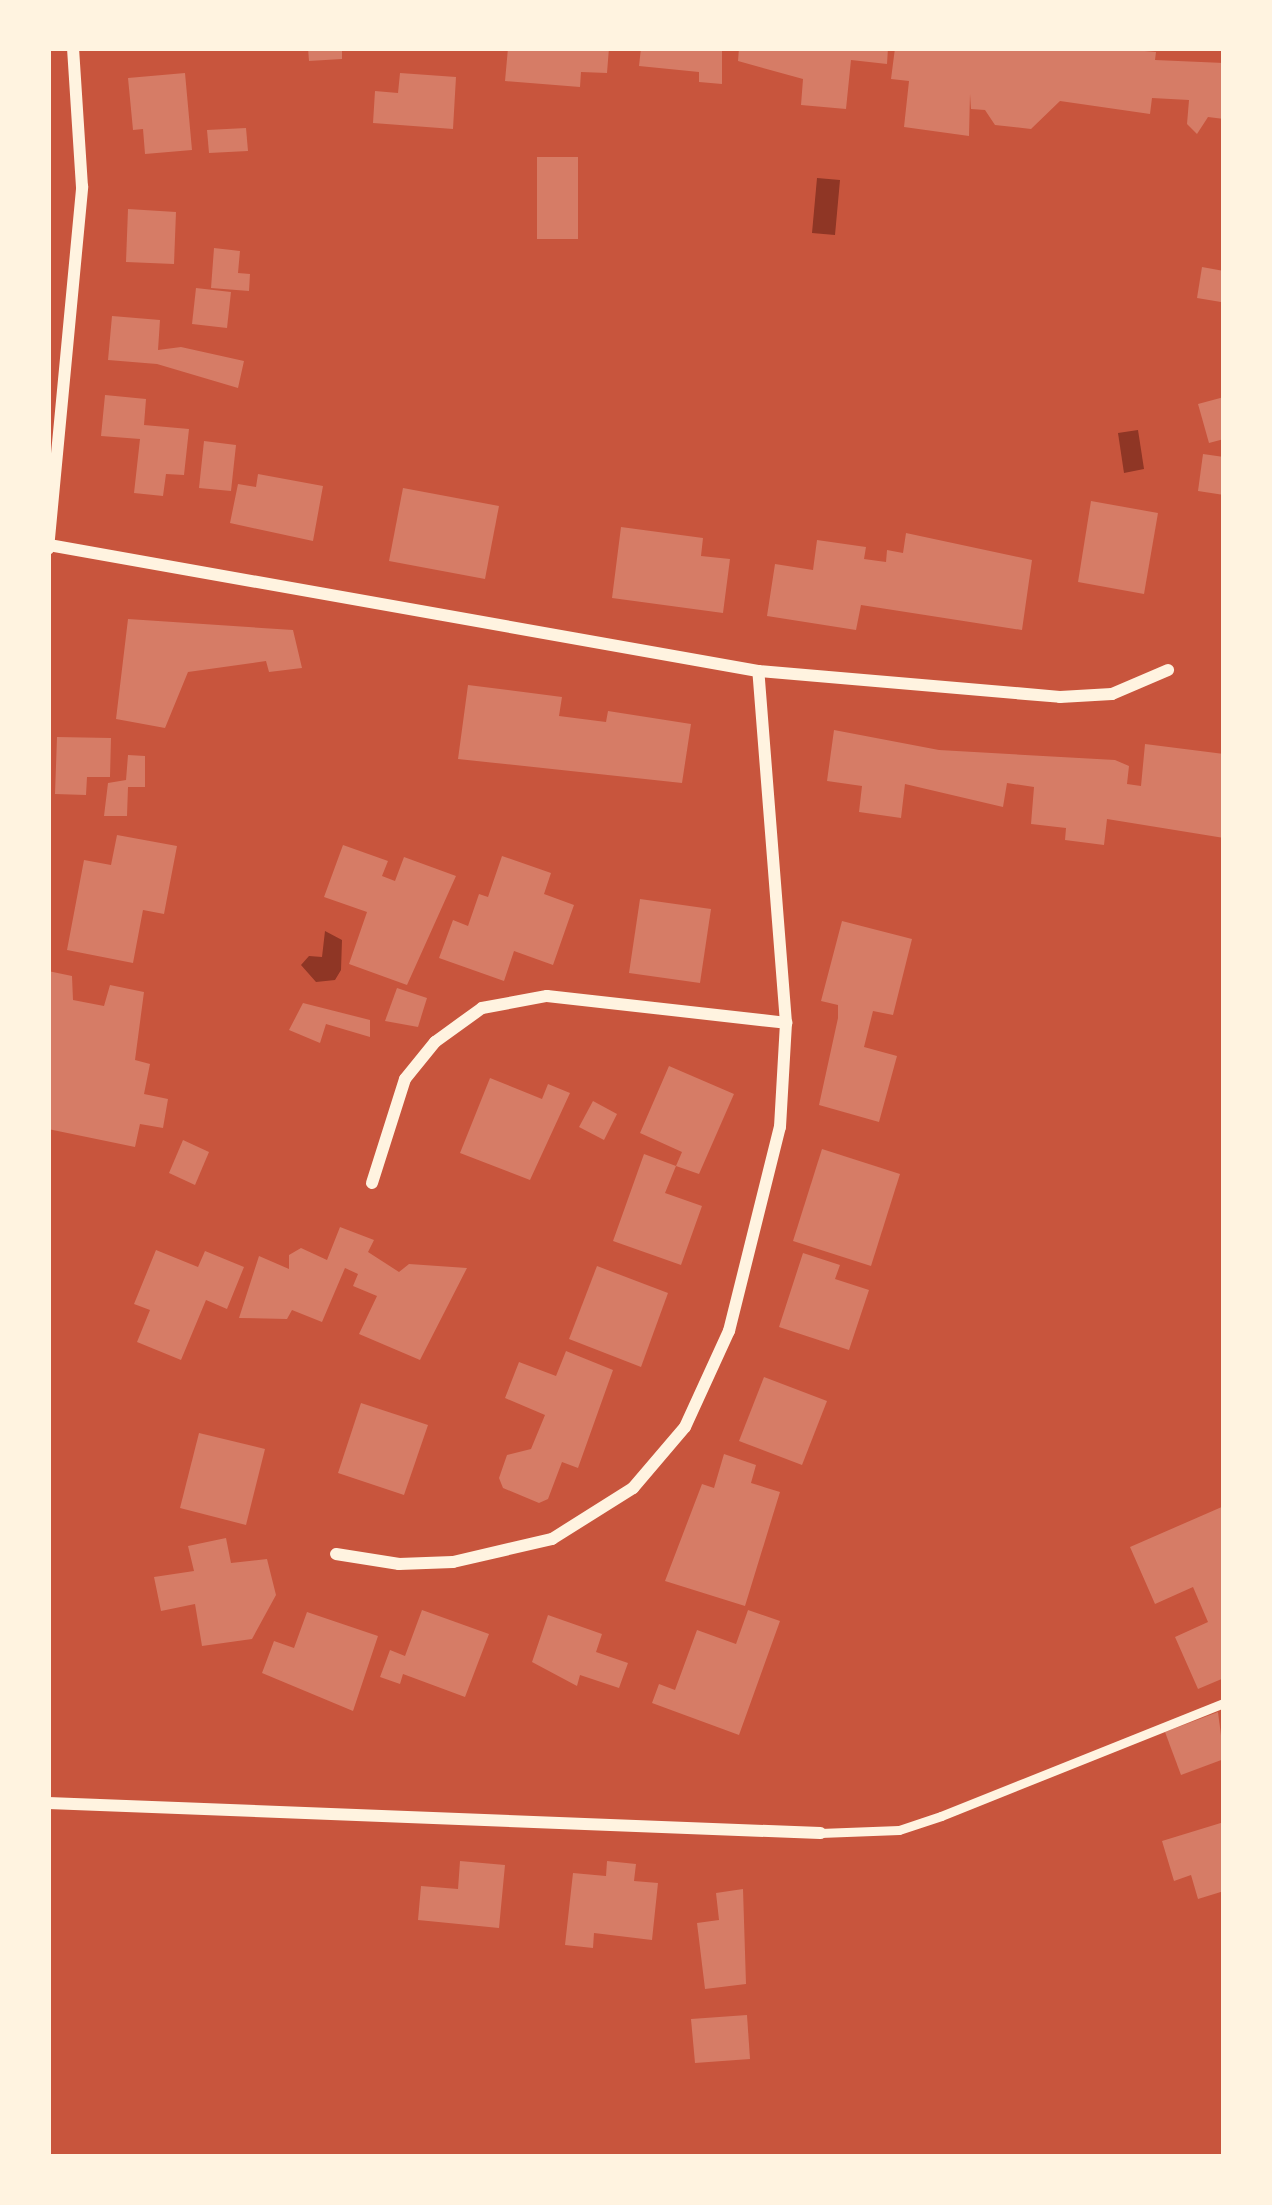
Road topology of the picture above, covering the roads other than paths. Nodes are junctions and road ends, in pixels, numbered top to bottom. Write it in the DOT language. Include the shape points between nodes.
graph roads {
  1 [pos="74,48"];
  2 [pos="49,535"];
  3 [pos="48,548"];
  4 [pos="1168,670"];
  5 [pos="758,671"];
  6 [pos="786,1023"];
  7 [pos="372,1183"];
  8 [pos="336,1554"];
  9 [pos="1224,1703"];
  10 [pos="48,1803"];
  11 [pos="820,1833"];
  1 -- 2 [label="street" via="82,187"];
  2 -- 3 [label="street"];
  3 -- 5 [label="street"];
  4 -- 5 [label="street" via="1112,694 1060,697"];
  5 -- 6 [label="street"];
  6 -- 7 [label="street" via="547,996 482,1008 435,1042 405,1079"];
  6 -- 8 [label="street" via="776,1148 729,1331 686,1426 660,1461 604,1509 503,1555 399,1564"];
  9 -- 11 [label="lane" via="899,1830"];
  10 -- 11 [label="street"];
}
